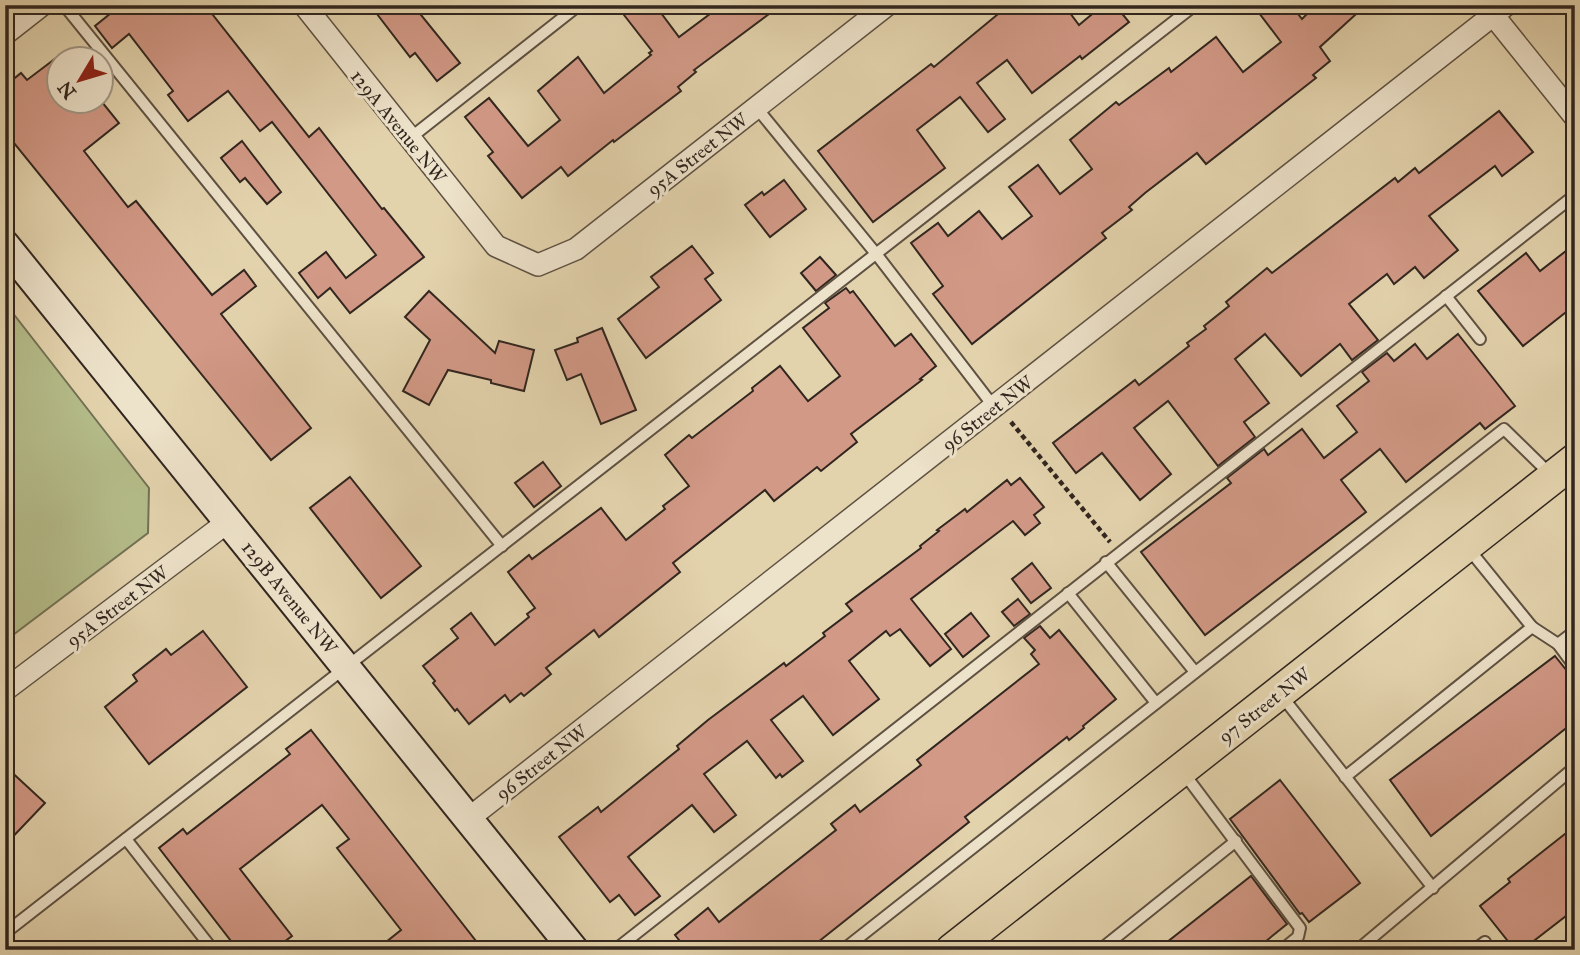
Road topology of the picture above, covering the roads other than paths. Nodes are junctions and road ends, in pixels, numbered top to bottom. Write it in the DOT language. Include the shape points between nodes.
graph roads {
  1 [pos="42,5"];
  2 [pos="64,5"];
  3 [pos="304,5"];
  4 [pos="579,5"];
  5 [pos="887,5"];
  6 [pos="1195,5"];
  7 [pos="1494,9"];
  8 [pos="5,34"];
  9 [pos="756,107"];
  10 [pos="1575,117"];
  11 [pos="409,139"];
  12 [pos="1575,195"];
  13 [pos="5,244"];
  14 [pos="496,246"];
  15 [pos="877,255"];
  16 [pos="1446,296"];
  17 [pos="1480,339"];
  18 [pos="994,407"];
  19 [pos="1564,469"];
  20 [pos="229,522"];
  21 [pos="502,546"];
  22 [pos="1466,546"];
  23 [pos="1107,562"];
  24 [pos="1068,593"];
  25 [pos="1532,627"];
  26 [pos="1575,631"];
  27 [pos="1558,644"];
  28 [pos="346,667"];
  29 [pos="1575,667"];
  30 [pos="1195,672"];
  31 [pos="5,690"];
  32 [pos="1280,693"];
  33 [pos="1156,703"];
  34 [pos="1575,767"];
  35 [pos="1181,770"];
  36 [pos="1345,777"];
  37 [pos="468,819"];
  38 [pos="126,839"];
  39 [pos="1236,841"];
  40 [pos="1433,888"];
  41 [pos="5,933"];
  42 [pos="1485,942"];
  43 [pos="1361,949"];
  44 [pos="213,950"];
  45 [pos="574,950"];
  46 [pos="615,950"];
  47 [pos="843,950"];
  48 [pos="952,950"];
  49 [pos="1100,950"];
  50 [pos="1282,950"];
  51 [pos="1474,950"];
  1 -- 8 [label="street"];
  2 -- 21 [label="lane"];
  3 -- 11 [label="street, 129A Avenue NW"];
  4 -- 11 [label="lane"];
  5 -- 9 [label="street, 95A Street NW"];
  6 -- 15 [label="lane"];
  7 -- 10 [label="street"];
  7 -- 18 [label="street, 96 Street NW"];
  9 -- 14 [label="street, 95A Street NW" via="576,249 538,265"];
  9 -- 15 [label="lane"];
  11 -- 14 [label="street, 129A Avenue NW"];
  12 -- 16 [label="lane"];
  13 -- 20 [label="street, 129B Avenue NW"];
  15 -- 18 [label="lane"];
  15 -- 21 [label="lane"];
  16 -- 17 [label="lane"];
  16 -- 23 [label="lane"];
  18 -- 37 [label="street, 96 Street NW"];
  19 -- 22 [label="main road, 97 Street NW"];
  19 -- 30 [label="lane" via="1504,429"];
  20 -- 28 [label="street, 129B Avenue NW"];
  20 -- 31 [label="street, 95A Street NW"];
  21 -- 28 [label="lane"];
  22 -- 25 [label="lane"];
  22 -- 32 [label="main road, 97 Street NW"];
  23 -- 24 [label="lane"];
  23 -- 30 [label="lane"];
  24 -- 33 [label="lane"];
  24 -- 46 [label="lane"];
  25 -- 27 [label="lane"];
  25 -- 36 [label="lane"];
  26 -- 27 [label="lane"];
  27 -- 29 [label="lane"];
  28 -- 37 [label="street, 129B Avenue NW"];
  28 -- 38 [label="lane"];
  30 -- 33 [label="lane"];
  32 -- 35 [label="main road, 97 Street NW"];
  32 -- 36 [label="lane"];
  33 -- 47 [label="lane"];
  34 -- 40 [label="lane"];
  35 -- 39 [label="lane"];
  35 -- 48 [label="main road, 97 Street NW"];
  36 -- 40 [label="lane"];
  37 -- 45 [label="street, 129B Avenue NW"];
  38 -- 41 [label="lane"];
  38 -- 44 [label="lane"];
  39 -- 49 [label="lane"];
  39 -- 50 [label="lane" via="1300,928 1298,937"];
  40 -- 43 [label="lane"];
  42 -- 51 [label="lane"];
}
